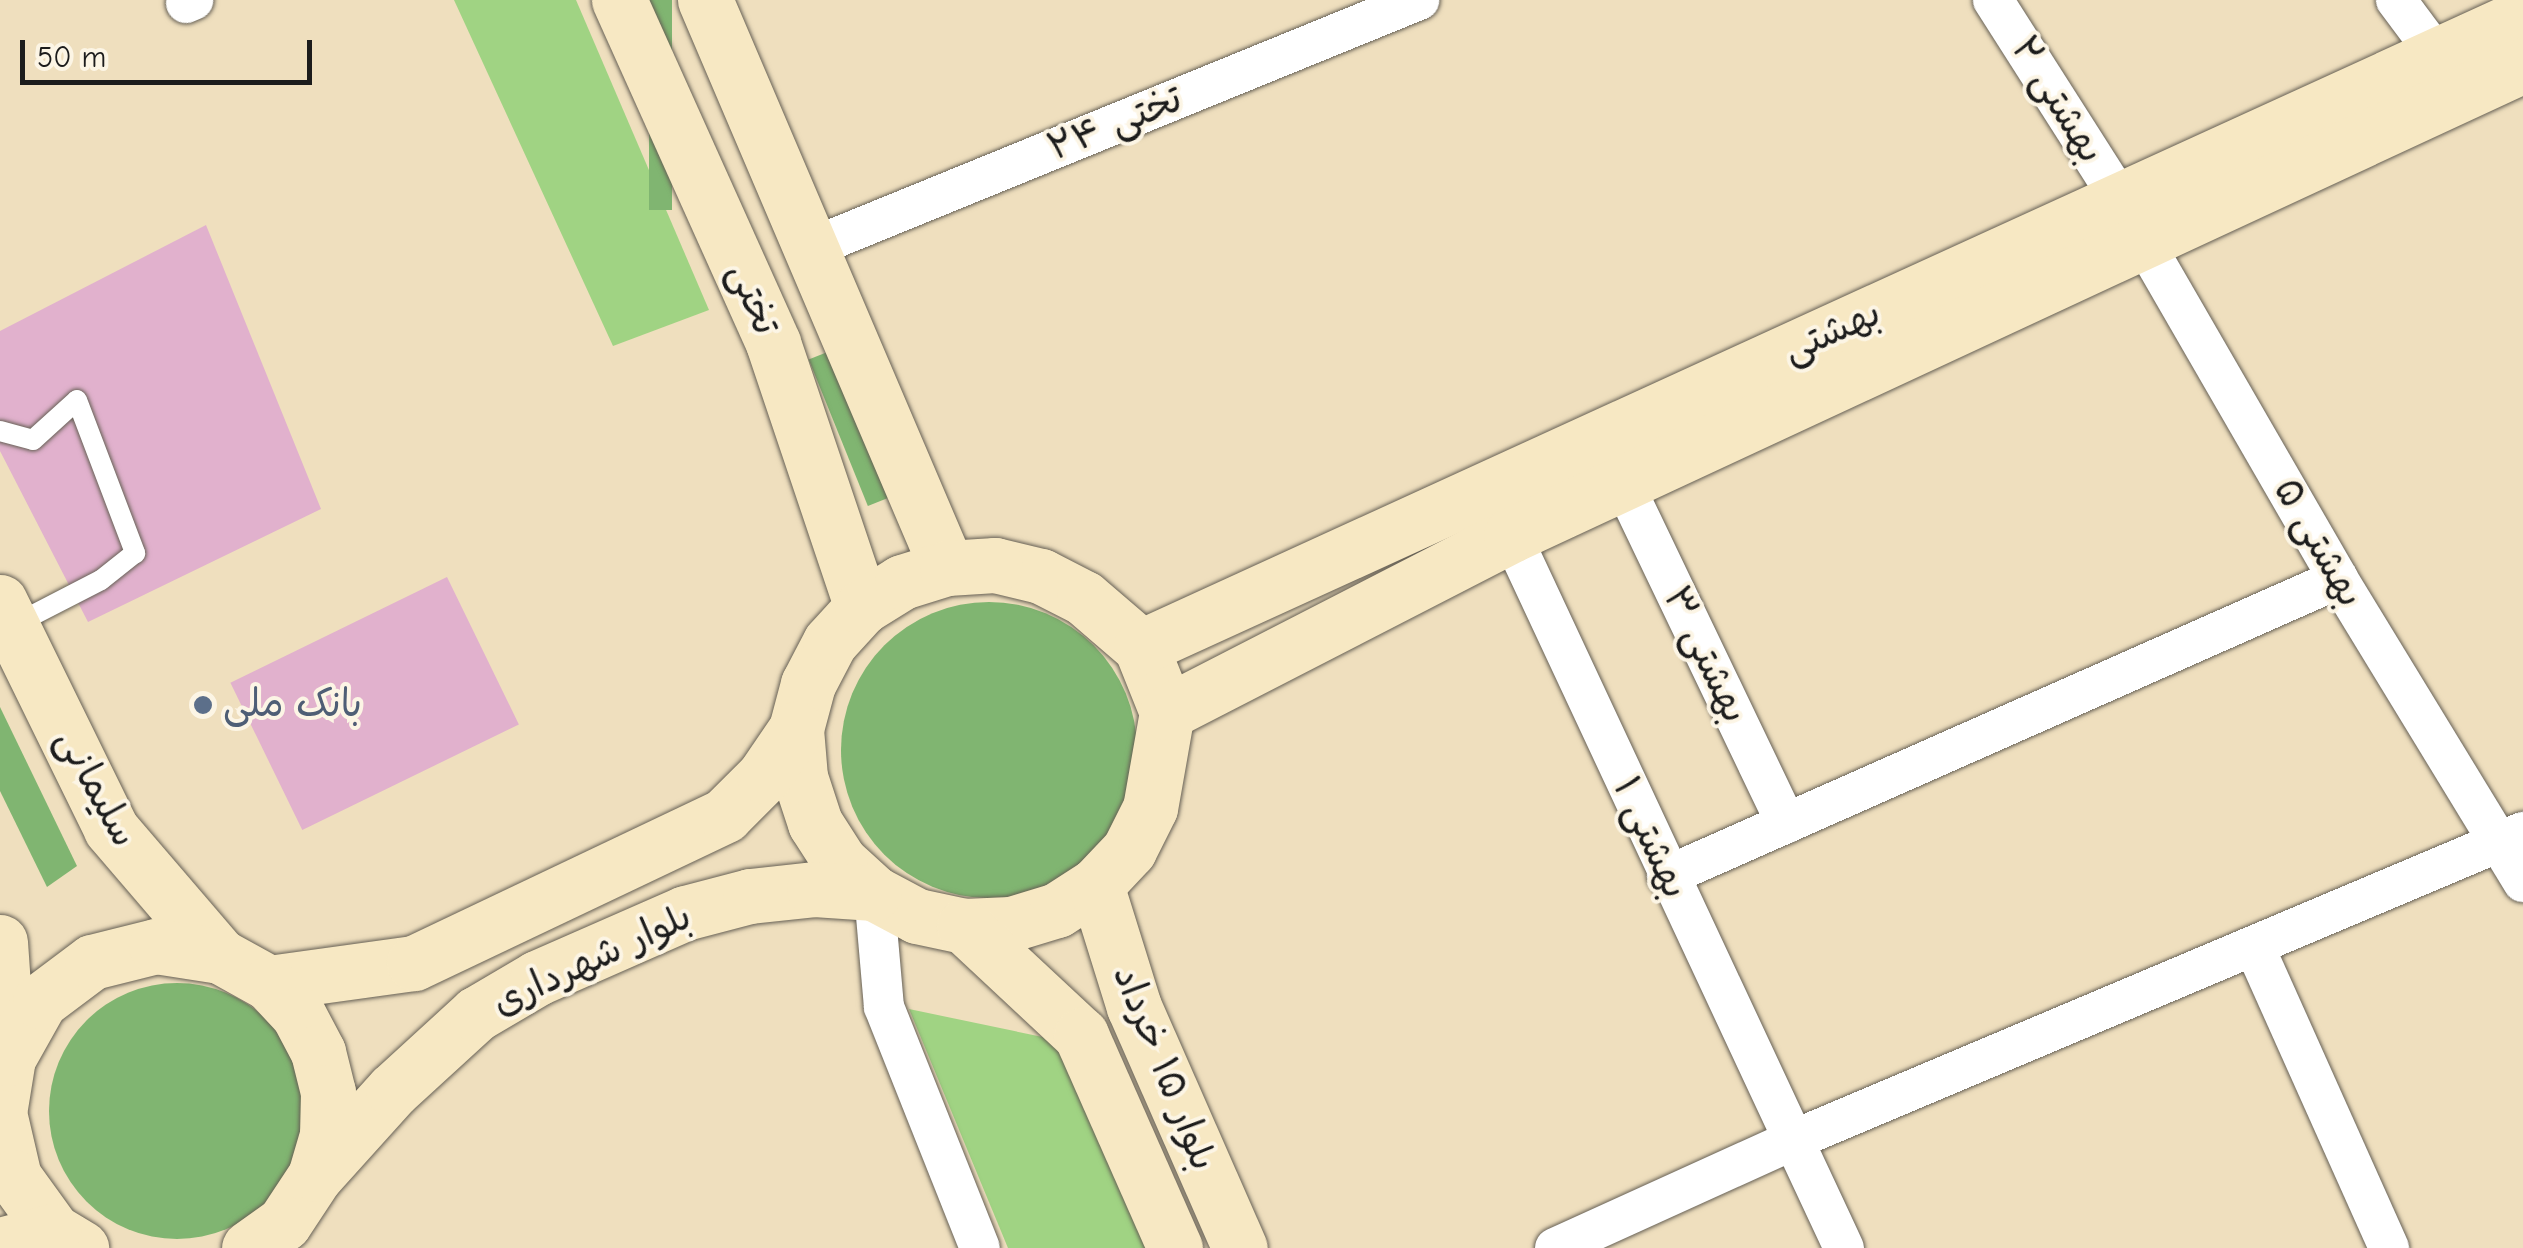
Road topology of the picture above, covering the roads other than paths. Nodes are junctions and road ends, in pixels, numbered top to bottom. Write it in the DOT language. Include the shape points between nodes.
graph roads {
  1 [pos="620,0"];
  2 [pos="706,0"];
  3 [pos="1419,0"];
  4 [pos="1994,0"];
  5 [pos="2396,0"];
  6 [pos="2523,16"];
  7 [pos="2437,55"];
  8 [pos="2523,66"];
  9 [pos="2132,220"];
  10 [pos="811,248"];
  11 [pos="744,273"];
  12 [pos="0,431"];
  13 [pos="1625,487"];
  14 [pos="1511,535"];
  15 [pos="948,568"];
  16 [pos="2338,579"];
  17 [pos="862,607"];
  18 [pos="6,614"];
  19 [pos="1140,648"];
  20 [pos="1167,712"];
  21 [pos="796,729"];
  22 [pos="1786,823"];
  23 [pos="2512,837"];
  24 [pos="1667,876"];
  25 [pos="2523,882"];
  26 [pos="1096,885"];
  27 [pos="874,893"];
  28 [pos="964,926"];
  29 [pos="0,942"];
  30 [pos="2254,946"];
  31 [pos="220,956"];
  32 [pos="269,984"];
  33 [pos="4,1082"];
  34 [pos="0,1117"];
  35 [pos="1791,1141"];
  36 [pos="315,1176"];
  37 [pos="274,1240"];
  38 [pos="61,1242"];
  39 [pos="0,1245"];
  40 [pos="980,1248"];
  41 [pos="1174,1248"];
  42 [pos="1240,1248"];
  43 [pos="1556,1248"];
  44 [pos="1844,1248"];
  45 [pos="2389,1248"];
  1 -- 11 [label="main road, تختی"];
  2 -- 10 [label="main road, تختی"];
  3 -- 10 [label="street, تختی ۲۴"];
  4 -- 9 [label="street, بهشتی ۲"];
  5 -- 7 [label="street"];
  6 -- 7 [label="main road, بهشتی"];
  7 -- 9 [label="main road, بهشتی"];
  8 -- 9 [label="main road, بهشتی"];
  9 -- 13 [label="main road, بهشتی"];
  9 -- 16 [label="street, بهشتی ۵"];
  9 -- 19 [label="main road, بهشتی"];
  10 -- 11 [label="main road"];
  10 -- 15 [label="main road, تختی"];
  11 -- 17 [label="main road, تختی"];
  12 -- 18 [label="lane" via="33,440 77,400 136,553 102,580"];
  13 -- 14 [label="main road, بهشتی"];
  13 -- 22 [label="street, بهشتی ۳"];
  14 -- 20 [label="main road, بهشتی"];
  14 -- 24 [label="street, بهشتی ۱"];
  15 -- 17 [label="main road" via="902,582"];
  15 -- 19 [label="main road" via="995,566 1041,576 1084,598"];
  16 -- 22 [label="street"];
  16 -- 23 [label="street, بهشتی ۵"];
  17 -- 21 [label="main road" via="830,642 808,684"];
  18 -- 31 [label="main road, سلیمانی" via="111,829"];
  19 -- 20 [label="main road"];
  20 -- 26 [label="main road" via="1150,808 1129,850"];
  21 -- 27 [label="main road" via="800,777 815,822 840,862"];
  21 -- 32 [label="main road, بلوار شهرداری" via="764,776 725,815 414,963"];
  22 -- 24 [label="street"];
  23 -- 25 [label="street, بهشتی ۵"];
  23 -- 30 [label="street"];
  24 -- 35 [label="street, بهشتی ۱"];
  26 -- 28 [label="main road" via="1056,910 1011,924"];
  26 -- 42 [label="main road, بلوار ۱۵ خرداد" via="1134,1007"];
  27 -- 28 [label="main road" via="918,916"];
  27 -- 36 [label="main road, بلوار شهرداری" via="814,889 750,896 684,913 537,978 476,1014 393,1090"];
  27 -- 40 [label="street" via="884,1007"];
  28 -- 41 [label="main road, بلوار ۱۵ خرداد" via="1081,1036"];
  29 -- 33 [label="main road"];
  30 -- 35 [label="street"];
  30 -- 45 [label="street"];
  31 -- 32 [label="main road"];
  31 -- 33 [label="main road" via="156,946 92,962 40,1001"];
  32 -- 36 [label="main road" via="298,1014 318,1052 328,1092 327,1135"];
  34 -- 38 [label="main road" via="14,1177"];
  35 -- 43 [label="street"];
  35 -- 44 [label="street, بهشتی ۱"];
  36 -- 37 [label="main road"];
  38 -- 39 [label="main road"];
}
